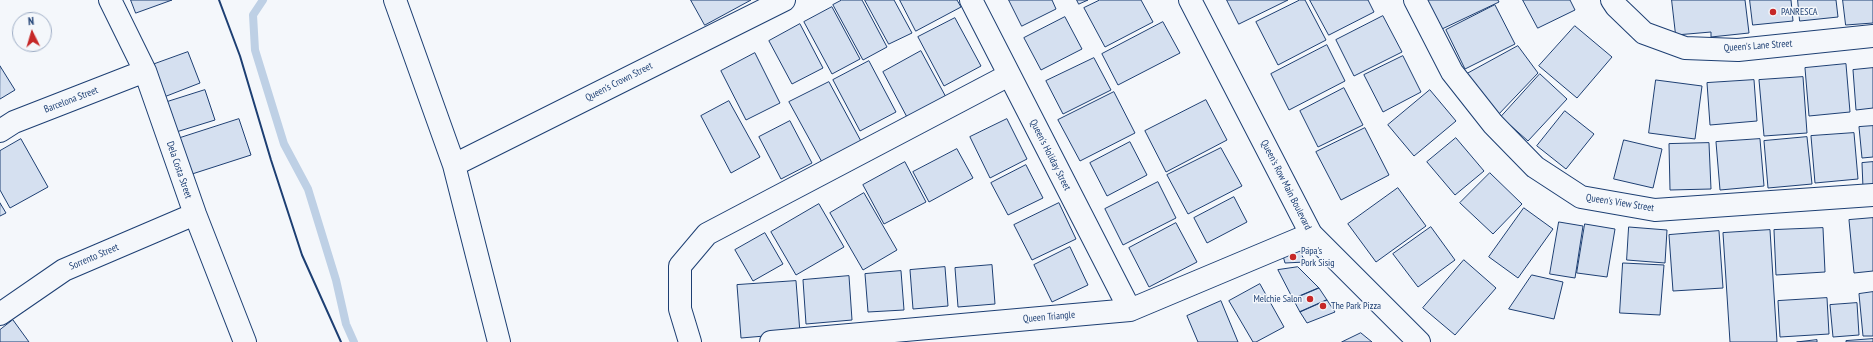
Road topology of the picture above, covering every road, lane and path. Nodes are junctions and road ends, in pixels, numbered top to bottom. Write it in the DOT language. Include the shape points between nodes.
graph roads {
  1 [pos="110,0"];
  2 [pos="395,0"];
  3 [pos="784,0"];
  4 [pos="971,0"];
  5 [pos="1190,0"];
  6 [pos="1415,0"];
  7 [pos="1612,0"];
  8 [pos="1873,36"];
  9 [pos="144,71"];
  10 [pos="1009,75"];
  11 [pos="0,131"];
  12 [pos="454,165"];
  13 [pos="1873,195"];
  14 [pos="195,214"];
  15 [pos="1311,234"];
  16 [pos="1130,310"];
  17 [pos="0,314"];
  18 [pos="245,342"];
  19 [pos="499,342"];
  20 [pos="690,342"];
  21 [pos="771,342"];
  22 [pos="1419,342"];
  1 -- 9 [label="street, Dela Costa Street"];
  2 -- 12 [label="street"];
  3 -- 12 [label="street, Queen's Crown Street"];
  4 -- 10 [label="street, Queen's Holiday Street"];
  5 -- 15 [label="street, Queen's Row Main Boulevard"];
  6 -- 13 [label="street, Queen's View Street" via="1452,72 1493,124 1535,167 1581,197 1655,210"];
  7 -- 8 [label="street, Queen's Lane Street" via="1644,32 1685,48 1738,50"];
  9 -- 11 [label="street, Barcelona Street" via="14,122"];
  9 -- 14 [label="street, Dela Costa Street"];
  10 -- 16 [label="street, Queen's Holiday Street"];
  10 -- 20 [label="street" via="707,234 680,266 680,309"];
  12 -- 19 [label="street"];
  14 -- 17 [label="street, Sorrento Street" via="64,270"];
  14 -- 18 [label="street, Dela Costa Street"];
  15 -- 16 [label="street, Queen Triangle"];
  15 -- 22 [label="street, Queen's Row Main Boulevard"];
  16 -- 21 [label="street, Queen Triangle"];
}
